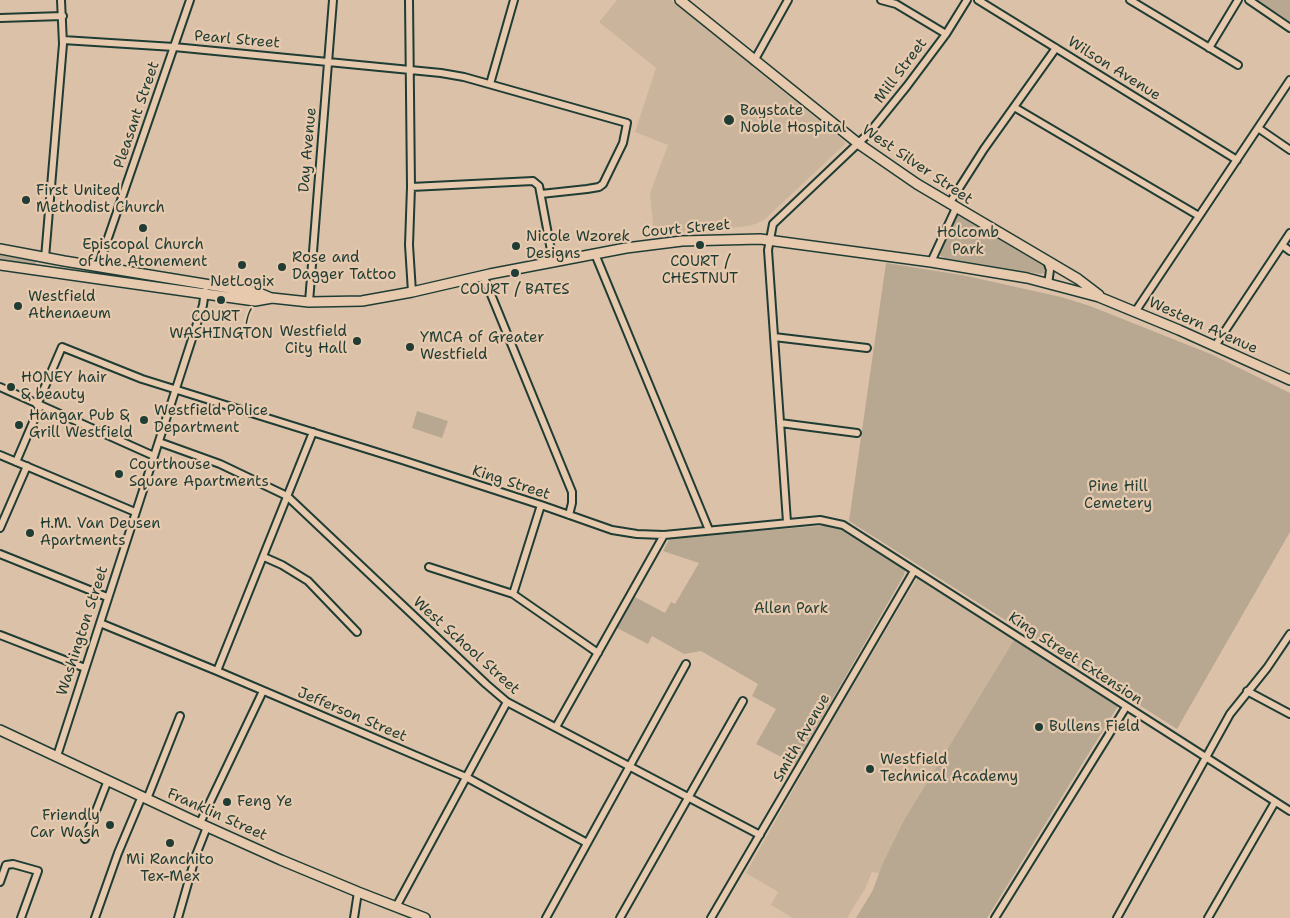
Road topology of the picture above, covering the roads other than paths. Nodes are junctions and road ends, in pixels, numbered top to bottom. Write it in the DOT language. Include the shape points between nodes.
graph roads {
  1 [pos="61,0"];
  2 [pos="190,0"];
  3 [pos="333,0"];
  4 [pos="409,0"];
  5 [pos="514,0"];
  6 [pos="680,0"];
  7 [pos="788,0"];
  8 [pos="881,0"];
  9 [pos="967,0"];
  10 [pos="978,0"];
  11 [pos="1130,0"];
  12 [pos="1238,0"];
  13 [pos="1249,0"];
  14 [pos="63,16"];
  15 [pos="0,18"];
  16 [pos="1290,28"];
  17 [pos="946,34"];
  18 [pos="63,40"];
  19 [pos="174,47"];
  20 [pos="1056,48"];
  21 [pos="1209,48"];
  22 [pos="754,61"];
  23 [pos="328,62"];
  24 [pos="1238,65"];
  25 [pos="409,70"];
  26 [pos="1290,80"];
  27 [pos="490,84"];
  28 [pos="1014,107"];
  29 [pos="1258,128"];
  30 [pos="859,144"];
  31 [pos="1290,150"];
  32 [pos="1236,160"];
  33 [pos="410,187"];
  34 [pos="541,194"];
  35 [pos="953,206"];
  36 [pos="1199,216"];
  37 [pos="1290,233"];
  38 [pos="770,240"];
  39 [pos="1282,245"];
  40 [pos="0,249"];
  41 [pos="1290,251"];
  42 [pos="595,254"];
  43 [pos="45,258"];
  44 [pos="1046,260"];
  45 [pos="552,261"];
  46 [pos="931,262"];
  47 [pos="0,265"];
  48 [pos="98,267"];
  49 [pos="43,270"];
  50 [pos="151,275"];
  51 [pos="483,275"];
  52 [pos="96,278"];
  53 [pos="205,284"];
  54 [pos="1048,284"];
  55 [pos="150,286"];
  56 [pos="412,292"];
  57 [pos="205,294"];
  58 [pos="272,298"];
  59 [pos="1103,298"];
  60 [pos="309,302"];
  61 [pos="1135,312"];
  62 [pos="774,337"];
  63 [pos="1215,346"];
  64 [pos="867,348"];
  65 [pos="1290,380"];
  66 [pos="0,388"];
  67 [pos="176,390"];
  68 [pos="39,405"];
  69 [pos="780,424"];
  70 [pos="313,432"];
  71 [pos="857,433"];
  72 [pos="159,442"];
  73 [pos="0,455"];
  74 [pos="154,456"];
  75 [pos="16,462"];
  76 [pos="27,466"];
  77 [pos="287,496"];
  78 [pos="541,505"];
  79 [pos="135,512"];
  80 [pos="569,515"];
  81 [pos="787,522"];
  82 [pos="847,527"];
  83 [pos="0,528"];
  84 [pos="709,530"];
  85 [pos="664,535"];
  86 [pos="1,556"];
  87 [pos="264,557"];
  88 [pos="429,567"];
  89 [pos="914,571"];
  90 [pos="513,594"];
  91 [pos="107,597"];
  92 [pos="100,623"];
  93 [pos="357,632"];
  94 [pos="1290,634"];
  95 [pos="0,635"];
  96 [pos="598,653"];
  97 [pos="686,664"];
  98 [pos="85,668"];
  99 [pos="217,671"];
  100 [pos="263,691"];
  101 [pos="1247,691"];
  102 [pos="743,701"];
  103 [pos="508,702"];
  104 [pos="1126,707"];
  105 [pos="1290,714"];
  106 [pos="180,716"];
  107 [pos="556,727"];
  108 [pos="0,730"];
  109 [pos="56,756"];
  110 [pos="1207,758"];
  111 [pos="630,766"];
  112 [pos="466,777"];
  113 [pos="108,780"];
  114 [pos="144,797"];
  115 [pos="688,798"];
  116 [pos="1275,802"];
  117 [pos="1290,811"];
  118 [pos="203,825"];
  119 [pos="760,834"];
  120 [pos="85,839"];
  121 [pos="587,843"];
  122 [pos="3,864"];
  123 [pos="0,882"];
  124 [pos="358,892"];
  125 [pos="396,907"];
  126 [pos="21,918"];
  127 [pos="95,918"];
  128 [pos="178,918"];
  129 [pos="354,918"];
  130 [pos="425,918"];
  131 [pos="546,918"];
  132 [pos="620,918"];
  133 [pos="711,918"];
  134 [pos="996,918"];
  135 [pos="1117,918"];
  136 [pos="1208,918"];
  1 -- 14 [label="street"];
  2 -- 19 [label="street, Pleasant Street"];
  3 -- 23 [label="street, Day Avenue"];
  4 -- 25 [label="street"];
  5 -- 27 [label="street"];
  6 -- 22 [label="main road, West Silver Street"];
  7 -- 22 [label="street"];
  8 -- 17 [label="street" via="896,4"];
  9 -- 17 [label="street, Mill Street"];
  10 -- 20 [label="street, Wilson Avenue"];
  11 -- 21 [label="street"];
  12 -- 21 [label="street"];
  13 -- 16 [label="street"];
  14 -- 15 [label="street"];
  14 -- 18 [label="street"];
  17 -- 30 [label="street, Mill Street"];
  18 -- 19 [label="street, Pearl Street"];
  18 -- 43 [label="street"];
  19 -- 23 [label="street, Pearl Street"];
  19 -- 48 [label="street, Pleasant Street"];
  20 -- 28 [label="street"];
  20 -- 32 [label="street, Wilson Avenue"];
  21 -- 24 [label="street"];
  22 -- 30 [label="main road, West Silver Street"];
  23 -- 25 [label="street, Pearl Street"];
  23 -- 60 [label="street, Day Avenue"];
  25 -- 27 [label="street, Pearl Street" via="453,75"];
  25 -- 33 [label="street"];
  26 -- 29 [label="street"];
  27 -- 34 [label="street, Pearl Street" via="627,123 623,143 606,180 599,187"];
  28 -- 35 [label="street"];
  28 -- 36 [label="street"];
  29 -- 31 [label="street"];
  29 -- 32 [label="street"];
  30 -- 35 [label="main road, West Silver Street"];
  30 -- 38 [label="street, Mill Street" via="776,220"];
  32 -- 36 [label="street"];
  33 -- 34 [label="street" via="533,181"];
  33 -- 56 [label="street"];
  34 -- 45 [label="street"];
  35 -- 44 [label="main road, West Silver Street"];
  35 -- 46 [label="street"];
  36 -- 61 [label="street"];
  37 -- 39 [label="street"];
  38 -- 42 [label="main road, Court Street" via="687,241"];
  38 -- 46 [label="main road, Court Street"];
  38 -- 62 [label="street, Mill Street"];
  39 -- 41 [label="street"];
  39 -- 63 [label="street"];
  40 -- 43 [label="main road, Court Street"];
  42 -- 45 [label="main road, Court Street"];
  42 -- 84 [label="street"];
  43 -- 48 [label="main road, Court Street"];
  43 -- 49 [label="main road"];
  44 -- 54 [label="street" via="1050,270"];
  44 -- 59 [label="main road, West Silver Street"];
  45 -- 51 [label="main road, Court Street"];
  46 -- 54 [label="main road, Court Street"];
  47 -- 49 [label="main road, Court Street"];
  48 -- 50 [label="main road, Court Street"];
  48 -- 52 [label="main road"];
  49 -- 52 [label="main road, Court Street"];
  50 -- 53 [label="main road, Court Street"];
  50 -- 55 [label="main road"];
  51 -- 56 [label="main road, Court Street"];
  51 -- 80 [label="street" via="572,492"];
  52 -- 55 [label="main road, Court Street"];
  53 -- 57 [label="street, Washington Street"];
  53 -- 58 [label="main road, Court Street"];
  54 -- 59 [label="main road, Court Street"];
  55 -- 57 [label="main road, Court Street"];
  56 -- 60 [label="main road, Court Street" via="362,301"];
  57 -- 58 [label="main road, Court Street" via="255,301"];
  57 -- 67 [label="street, Washington Street"];
  58 -- 60 [label="main road, Court Street"];
  59 -- 61 [label="main road, Western Avenue"];
  61 -- 63 [label="main road, Western Avenue"];
  62 -- 64 [label="street"];
  62 -- 69 [label="street, Mill Street"];
  63 -- 65 [label="main road, Western Avenue"];
  66 -- 68 [label="street"];
  67 -- 68 [label="street, King Street" via="62,347"];
  67 -- 70 [label="street, King Street"];
  67 -- 72 [label="street, Washington Street"];
  68 -- 74 [label="street"];
  68 -- 75 [label="street"];
  69 -- 71 [label="street"];
  69 -- 81 [label="street, Mill Street"];
  70 -- 77 [label="street"];
  70 -- 78 [label="street, King Street"];
  72 -- 74 [label="street, Washington Street"];
  72 -- 77 [label="street, West School Street" via="220,464"];
  73 -- 75 [label="street"];
  74 -- 79 [label="street, Washington Street"];
  75 -- 76 [label="street"];
  76 -- 79 [label="street"];
  76 -- 83 [label="street"];
  77 -- 87 [label="street"];
  77 -- 103 [label="street, West School Street"];
  78 -- 80 [label="street, King Street"];
  78 -- 90 [label="street"];
  79 -- 91 [label="street, Washington Street"];
  80 -- 85 [label="street, King Street" via="612,530"];
  81 -- 82 [label="street, King Street" via="828,521"];
  81 -- 84 [label="street, King Street"];
  82 -- 89 [label="street, King Street Extension"];
  84 -- 85 [label="street, King Street"];
  85 -- 96 [label="street"];
  86 -- 91 [label="street"];
  87 -- 93 [label="street" via="308,582"];
  87 -- 99 [label="street"];
  88 -- 90 [label="street"];
  89 -- 104 [label="street, King Street Extension"];
  89 -- 119 [label="street, Smith Avenue"];
  90 -- 96 [label="street"];
  91 -- 92 [label="street, Washington Street"];
  92 -- 98 [label="street, Washington Street"];
  92 -- 99 [label="street, Jefferson Street"];
  94 -- 101 [label="street"];
  95 -- 98 [label="street"];
  96 -- 107 [label="street"];
  97 -- 111 [label="street"];
  98 -- 109 [label="street, Washington Street"];
  99 -- 100 [label="street, Jefferson Street"];
  100 -- 112 [label="street, Jefferson Street"];
  100 -- 118 [label="street"];
  101 -- 105 [label="street"];
  101 -- 110 [label="street" via="1230,714"];
  102 -- 115 [label="street"];
  103 -- 107 [label="street, West School Street"];
  103 -- 112 [label="street"];
  104 -- 110 [label="street, King Street Extension"];
  104 -- 134 [label="street"];
  106 -- 114 [label="street"];
  107 -- 111 [label="street, West School Street"];
  108 -- 109 [label="main road, Franklin Street"];
  109 -- 113 [label="main road, Franklin Street"];
  110 -- 116 [label="street, King Street Extension"];
  110 -- 135 [label="street"];
  111 -- 115 [label="street, West School Street"];
  111 -- 121 [label="street"];
  112 -- 121 [label="street, Jefferson Street"];
  112 -- 125 [label="street"];
  113 -- 114 [label="main road, Franklin Street"];
  113 -- 120 [label="street"];
  114 -- 118 [label="main road, Franklin Street"];
  114 -- 127 [label="street" via="118,853"];
  115 -- 119 [label="street, West School Street"];
  115 -- 132 [label="street"];
  116 -- 117 [label="street, King Street Extension"];
  116 -- 136 [label="street"];
  118 -- 124 [label="main road, Franklin Street"];
  118 -- 128 [label="street"];
  119 -- 133 [label="street, Smith Avenue"];
  121 -- 131 [label="street"];
  122 -- 123 [label="street"];
  122 -- 126 [label="street" via="38,871"];
  124 -- 125 [label="main road, Franklin Street"];
  124 -- 129 [label="street"];
  125 -- 130 [label="main road, Franklin Street"];
}
